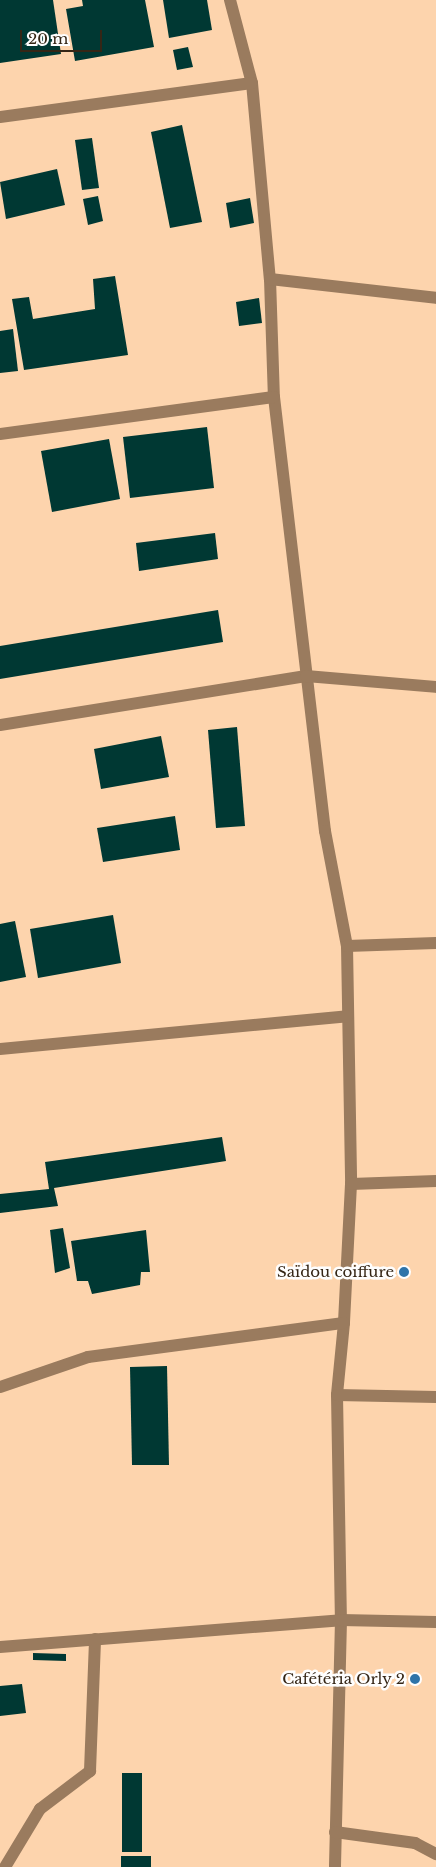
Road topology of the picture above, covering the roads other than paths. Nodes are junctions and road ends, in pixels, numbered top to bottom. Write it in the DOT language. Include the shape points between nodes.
graph roads {
  1 [pos="230,0"];
  2 [pos="252,83"];
  3 [pos="0,116"];
  4 [pos="270,279"];
  5 [pos="436,298"];
  6 [pos="274,397"];
  7 [pos="0,434"];
  8 [pos="306,676"];
  9 [pos="436,687"];
  10 [pos="0,725"];
  11 [pos="436,943"];
  12 [pos="347,946"];
  13 [pos="347,1016"];
  14 [pos="0,1049"];
  15 [pos="436,1181"];
  16 [pos="351,1184"];
  17 [pos="344,1323"];
  18 [pos="0,1387"];
  19 [pos="337,1396"];
  20 [pos="436,1397"];
  21 [pos="341,1620"];
  22 [pos="436,1622"];
  23 [pos="96,1639"];
  24 [pos="0,1647"];
  25 [pos="335,1832"];
  26 [pos="436,1854"];
  27 [pos="5,1862"];
  28 [pos="336,1867"];
  1 -- 2 [label="street"];
  2 -- 3 [label="street"];
  2 -- 4 [label="street"];
  4 -- 5 [label="street"];
  4 -- 6 [label="street"];
  6 -- 7 [label="street"];
  6 -- 8 [label="street"];
  8 -- 9 [label="street"];
  8 -- 10 [label="street"];
  8 -- 12 [label="street" via="325,831"];
  11 -- 12 [label="street"];
  12 -- 13 [label="street"];
  13 -- 14 [label="street"];
  13 -- 16 [label="street"];
  15 -- 16 [label="street"];
  16 -- 17 [label="street"];
  17 -- 18 [label="street" via="88,1357"];
  17 -- 19 [label="street"];
  19 -- 20 [label="street"];
  19 -- 21 [label="street"];
  21 -- 22 [label="street"];
  21 -- 23 [label="street"];
  21 -- 25 [label="street"];
  23 -- 24 [label="street"];
  23 -- 27 [label="street" via="90,1771 40,1810"];
  25 -- 26 [label="street" via="415,1842"];
  25 -- 28 [label="street"];
}
